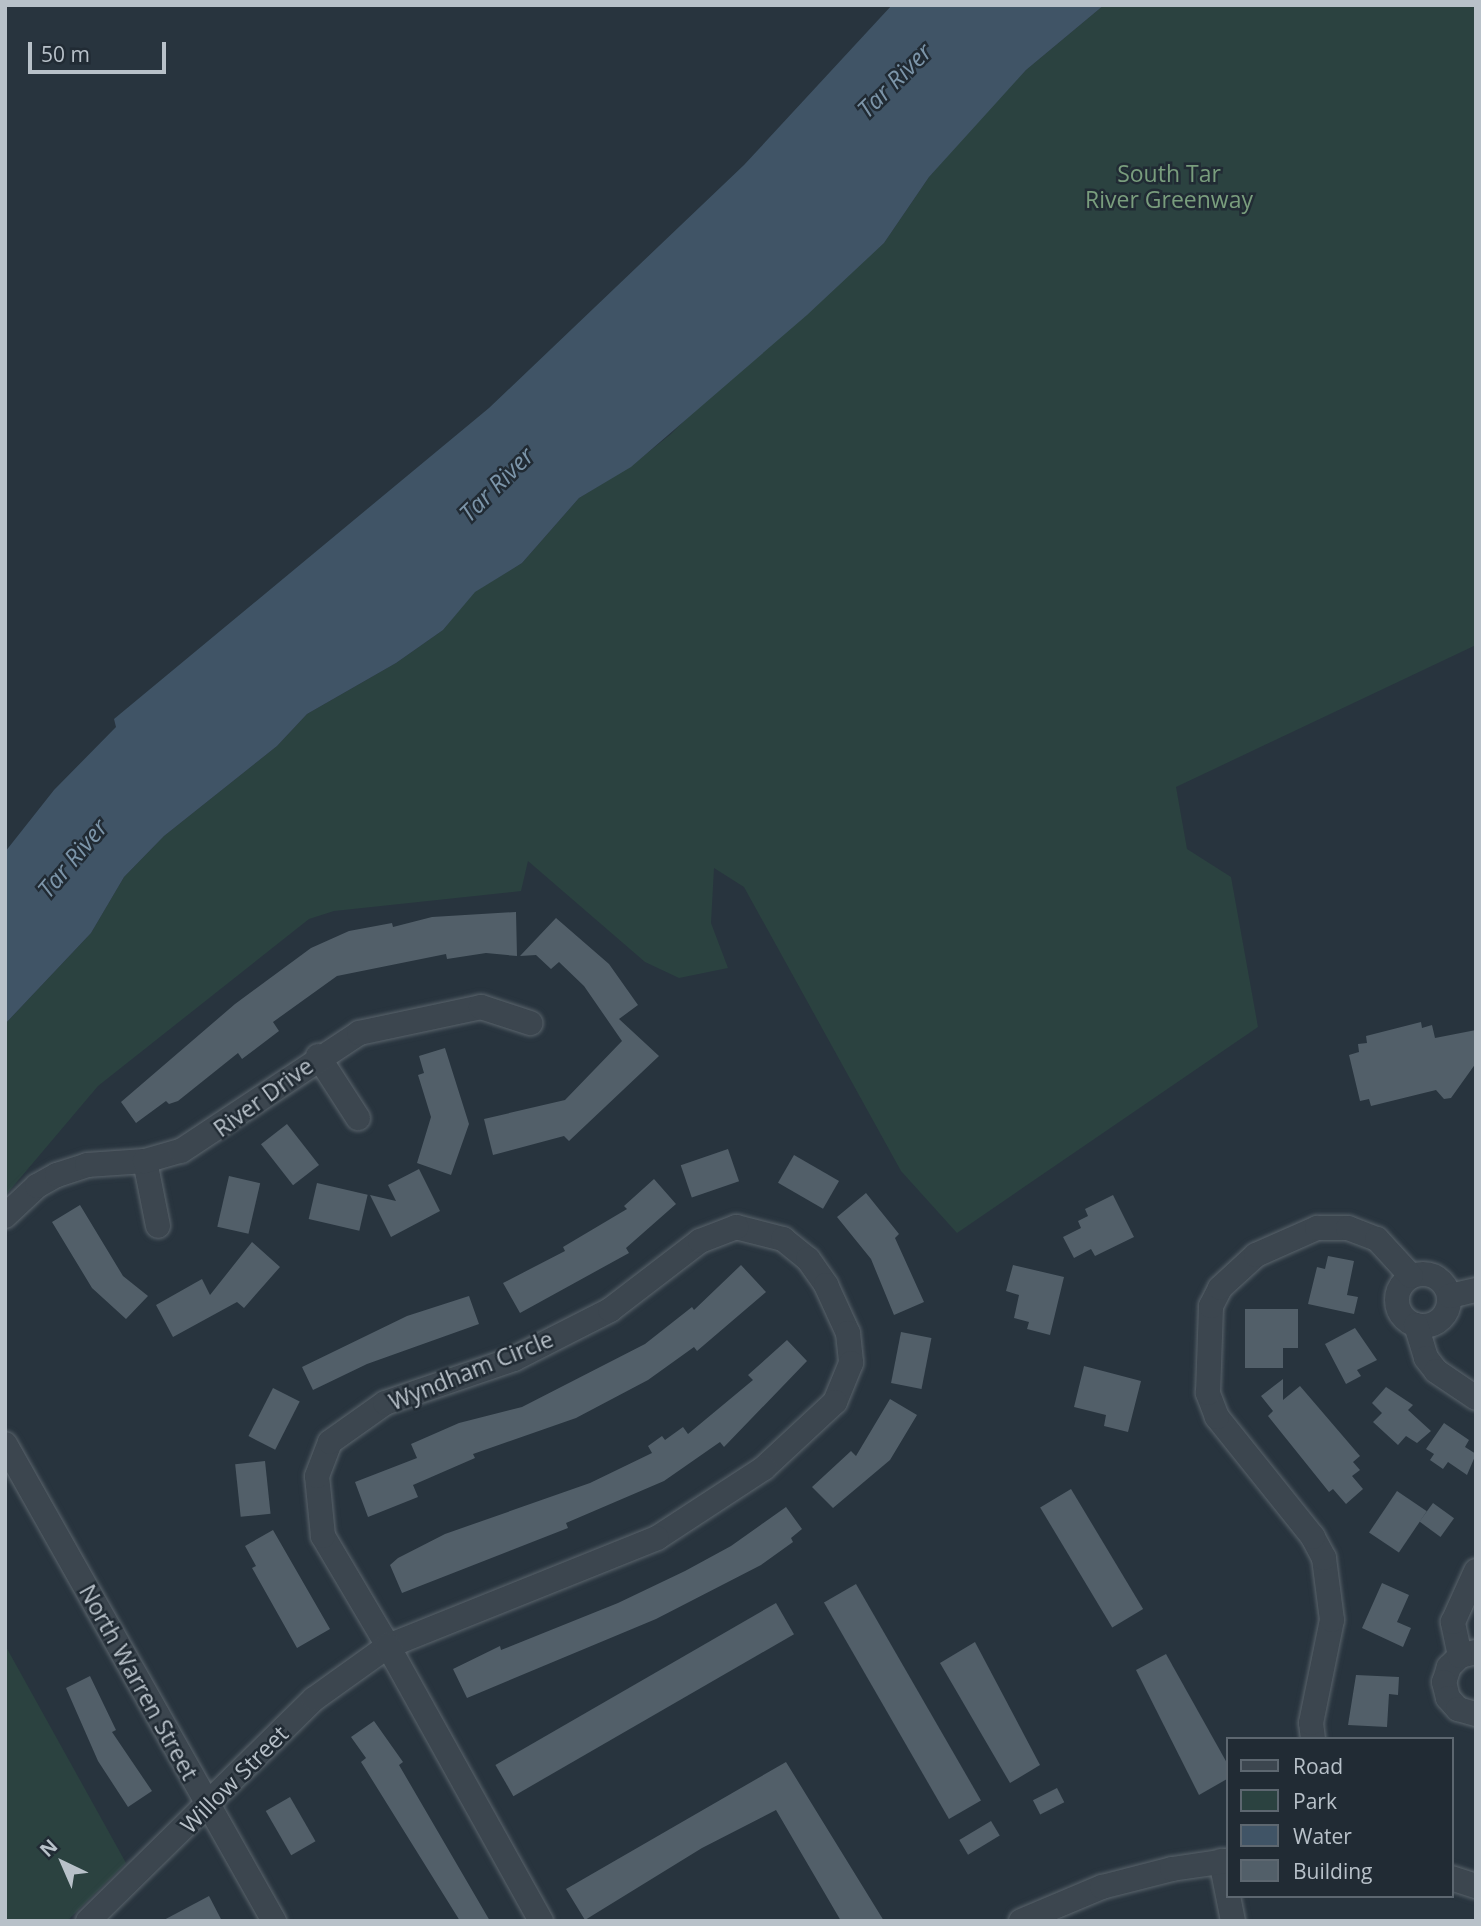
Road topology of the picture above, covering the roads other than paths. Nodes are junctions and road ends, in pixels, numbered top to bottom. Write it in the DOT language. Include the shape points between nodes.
graph roads {
  1 [pos="530,1023"];
  2 [pos="318,1056"];
  3 [pos="358,1118"];
  4 [pos="145,1161"];
  5 [pos="5,1216"];
  6 [pos="158,1226"];
  7 [pos="1411,1276"];
  8 [pos="1476,1290"];
  9 [pos="1450,1296"];
  10 [pos="1416,1325"];
  11 [pos="1476,1398"];
  12 [pos="5,1444"];
  13 [pos="1476,1571"];
  14 [pos="387,1646"];
  15 [pos="1468,1654"];
  16 [pos="1476,1714"];
  17 [pos="1313,1737"];
  18 [pos="209,1806"];
  19 [pos="1224,1861"];
  20 [pos="1453,1879"];
  21 [pos="1476,1886"];
  22 [pos="1230,1898"];
  23 [pos="88,1921"];
  24 [pos="274,1921"];
  25 [pos="541,1921"];
  26 [pos="1021,1921"];
  27 [pos="1233,1921"];
  1 -- 2 [label="street, River Drive" via="481,1007 395,1022 359,1033"];
  2 -- 3 [label="street"];
  2 -- 4 [label="street, River Drive" via="207,1138"];
  4 -- 5 [label="street, River Drive" via="87,1165 57,1175 37,1186"];
  4 -- 6 [label="street"];
  7 -- 9 [label="street" via="1435,1276"];
  7 -- 10 [label="street" via="1398,1289 1397,1308"];
  7 -- 17 [label="street" via="1377,1239 1348,1228 1317,1228 1256,1255 1220,1288 1211,1306 1208,1393 1217,1417 1324,1558 1332,1620 1311,1723"];
  8 -- 9 [label="street"];
  9 -- 10 [label="street" via="1442,1319 1426,1327"];
  10 -- 11 [label="street" via="1426,1359"];
  12 -- 18 [label="street, North Warren Street"];
  13 -- 15 [label="street" via="1453,1622"];
  14 -- 14 [label="street, Wyndham Circle" via="657,1538 804,1436 835,1402 851,1363 848,1333 808,1259 783,1239 736,1227 712,1237 610,1310 514,1359 384,1403 330,1442 317,1476 323,1536"];
  14 -- 18 [label="street, Willow Street" via="314,1699"];
  14 -- 25 [label="street, Wyndham Circle"];
  15 -- 16 [label="street" via="1449,1667 1444,1682 1447,1698 1458,1709"];
  18 -- 23 [label="street, Willow Street"];
  18 -- 24 [label="street, North Warren Street"];
  19 -- 26 [label="street" via="1102,1887"];
  20 -- 21 [label="street"];
  22 -- 27 [label="street"];
}
